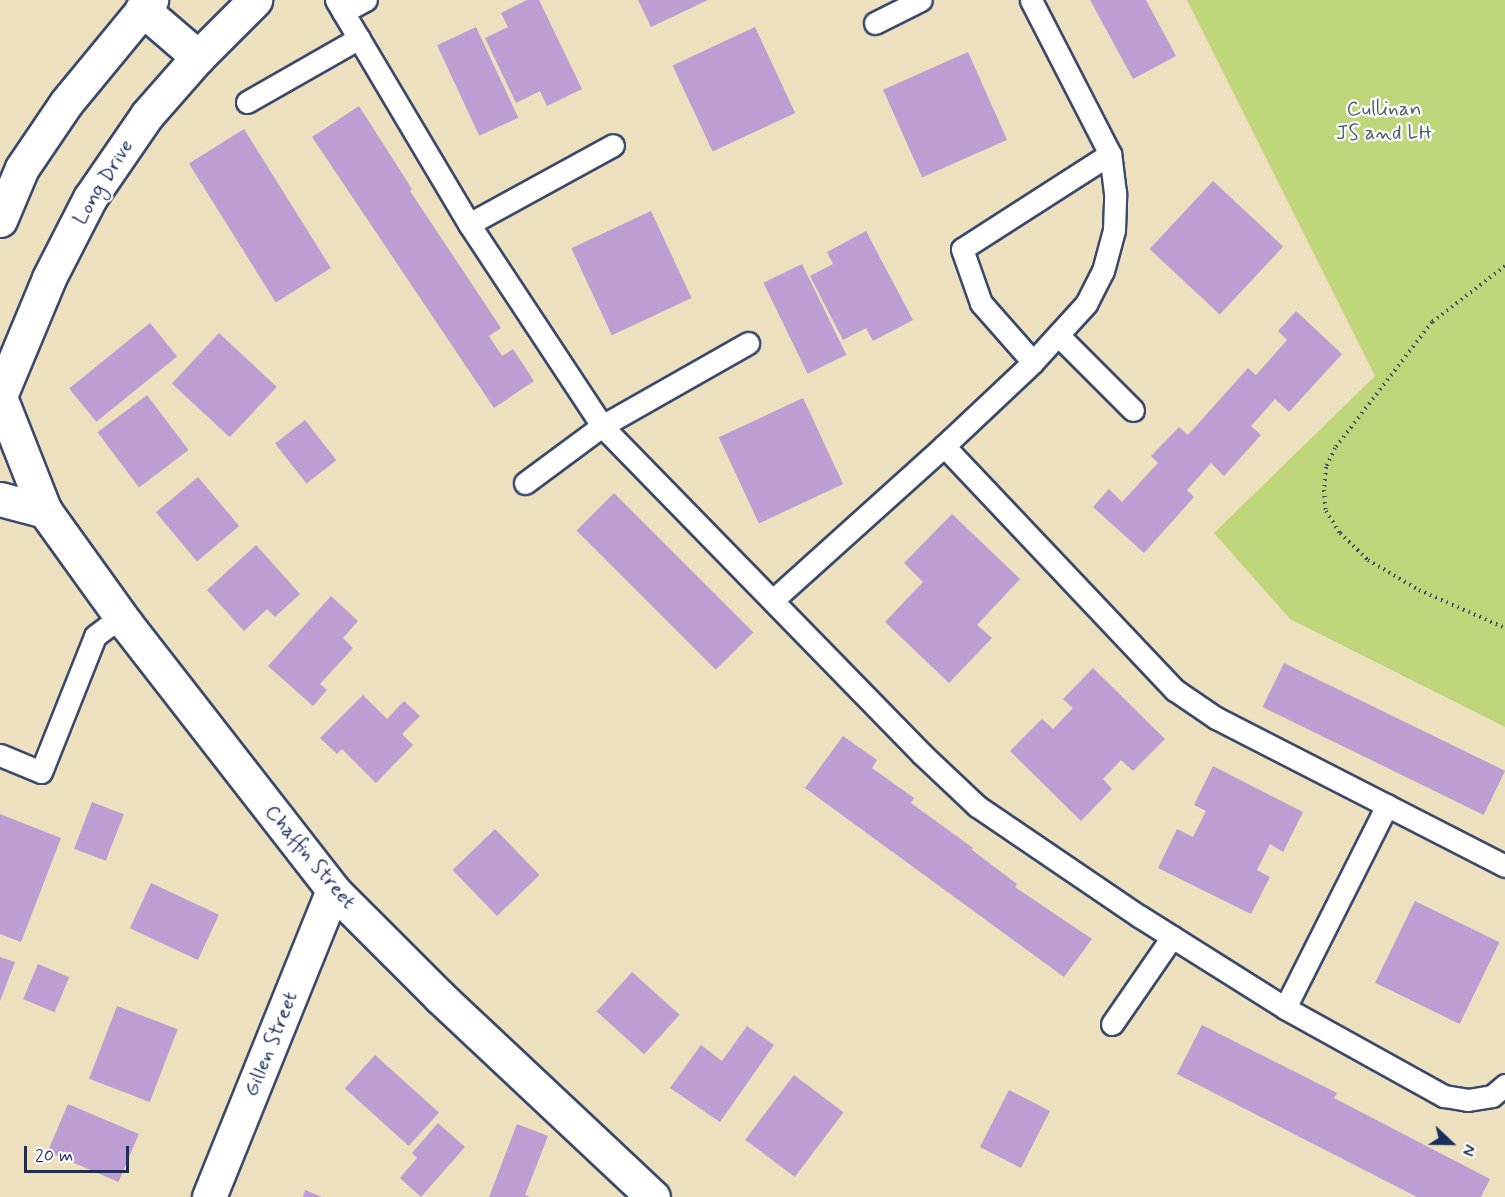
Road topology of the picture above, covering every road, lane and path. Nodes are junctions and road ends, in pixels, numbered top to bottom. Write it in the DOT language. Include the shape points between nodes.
graph roads {
  1 [pos="255,0"];
  2 [pos="366,0"];
  3 [pos="921,0"];
  4 [pos="1031,0"];
  5 [pos="146,5"];
  6 [pos="340,6"];
  7 [pos="875,23"];
  8 [pos="359,38"];
  9 [pos="198,57"];
  10 [pos="247,102"];
  11 [pos="614,145"];
  12 [pos="1110,154"];
  13 [pos="0,220"];
  14 [pos="469,224"];
  15 [pos="1505,266"];
  16 [pos="1058,335"];
  17 [pos="748,342"];
  18 [pos="1032,362"];
  19 [pos="0,397"];
  20 [pos="1133,410"];
  21 [pos="602,426"];
  22 [pos="944,446"];
  23 [pos="525,483"];
  24 [pos="0,499"];
  25 [pos="45,511"];
  26 [pos="773,600"];
  27 [pos="120,617"];
  28 [pos="1505,628"];
  29 [pos="0,755"];
  30 [pos="1387,805"];
  31 [pos="1505,866"];
  32 [pos="333,890"];
  33 [pos="1172,937"];
  34 [pos="1285,1008"];
  35 [pos="1112,1024"];
  36 [pos="1505,1085"];
  37 [pos="209,1197"];
  38 [pos="653,1197"];
  1 -- 9 [label="street, Long Drive"];
  2 -- 6 [label="lane"];
  3 -- 7 [label="lane"];
  4 -- 12 [label="lane"];
  5 -- 9 [label="street"];
  5 -- 13 [label="street" via="66,103 29,158"];
  6 -- 8 [label="lane"];
  8 -- 10 [label="lane"];
  8 -- 14 [label="lane"];
  9 -- 19 [label="street, Long Drive" via="147,115 90,198 49,278"];
  11 -- 14 [label="lane"];
  12 -- 16 [label="lane" via="1114,230 1103,271 1086,304"];
  12 -- 18 [label="lane" via="962,249 981,303"];
  14 -- 21 [label="lane"];
  15 -- 28 [label="path" via="1425,331 1335,448 1326,467 1324,490 1326,511 1340,533 1368,560 1419,590"];
  16 -- 18 [label="lane"];
  16 -- 20 [label="lane"];
  17 -- 21 [label="lane"];
  18 -- 22 [label="lane"];
  19 -- 25 [label="street, Chaffin Street"];
  21 -- 23 [label="lane"];
  21 -- 26 [label="lane"];
  22 -- 26 [label="lane"];
  22 -- 30 [label="lane" via="1175,690 1216,718"];
  24 -- 25 [label="street"];
  25 -- 27 [label="street, Chaffin Street"];
  26 -- 33 [label="lane" via="977,806"];
  27 -- 29 [label="lane" via="95,636 41,772"];
  27 -- 32 [label="street, Chaffin Street"];
  30 -- 31 [label="lane"];
  30 -- 34 [label="lane"];
  32 -- 37 [label="street, Gillen Street"];
  32 -- 38 [label="street, Chaffin Street"];
  33 -- 34 [label="lane"];
  33 -- 35 [label="lane"];
  34 -- 36 [label="lane" via="1444,1096 1468,1100 1492,1096"];
}
